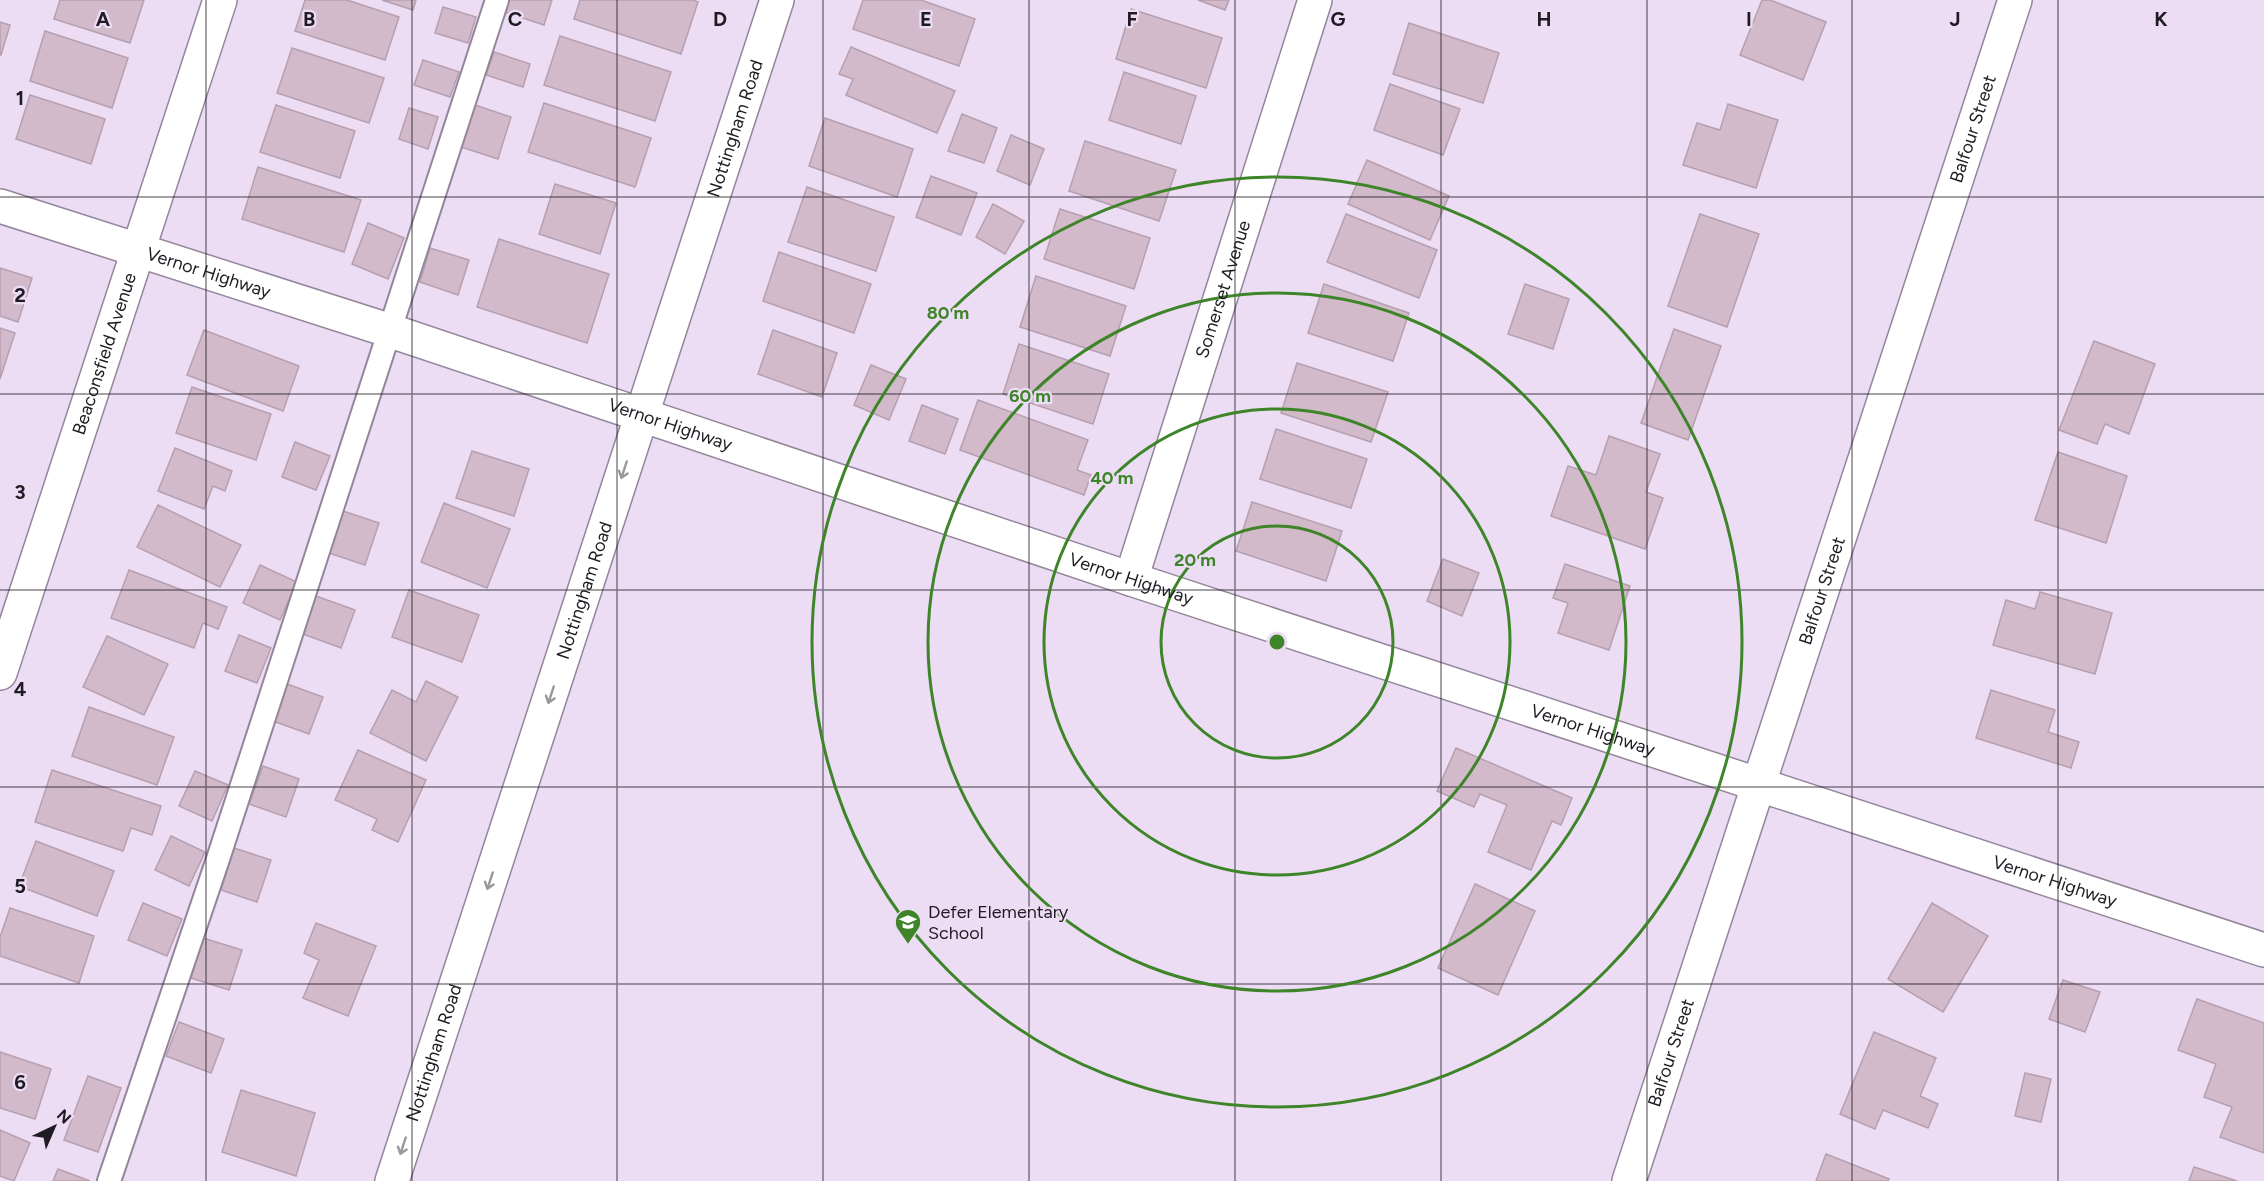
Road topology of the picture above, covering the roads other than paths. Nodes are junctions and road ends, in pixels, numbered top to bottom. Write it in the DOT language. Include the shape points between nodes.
graph roads {
  1 [pos="220,0"];
  2 [pos="497,0"];
  3 [pos="777,0"];
  4 [pos="1315,0"];
  5 [pos="2015,0"];
  6 [pos="0,206"];
  7 [pos="138,252"];
  8 [pos="391,331"];
  9 [pos="643,414"];
  10 [pos="1131,579"];
  11 [pos="0,673"];
  12 [pos="1758,784"];
  13 [pos="2264,950"];
  14 [pos="109,1181"];
  15 [pos="392,1181"];
  16 [pos="1629,1181"];
  1 -- 7 [label="street, Beaconsfield Avenue"];
  2 -- 8 [label="lane"];
  3 -- 9 [label="street, Nottingham Road"];
  4 -- 10 [label="street, Somerset Avenue"];
  5 -- 12 [label="street, Balfour Street"];
  6 -- 7 [label="street, Vernor Highway"];
  7 -- 8 [label="street, Vernor Highway"];
  7 -- 11 [label="street, Beaconsfield Avenue"];
  8 -- 9 [label="street, Vernor Highway"];
  8 -- 14 [label="lane"];
  9 -- 10 [label="street, Vernor Highway"];
  9 -- 15 [label="street, Nottingham Road, one-way"];
  10 -- 12 [label="street, Vernor Highway"];
  12 -- 13 [label="street, Vernor Highway"];
  12 -- 16 [label="street, Balfour Street"];
}
